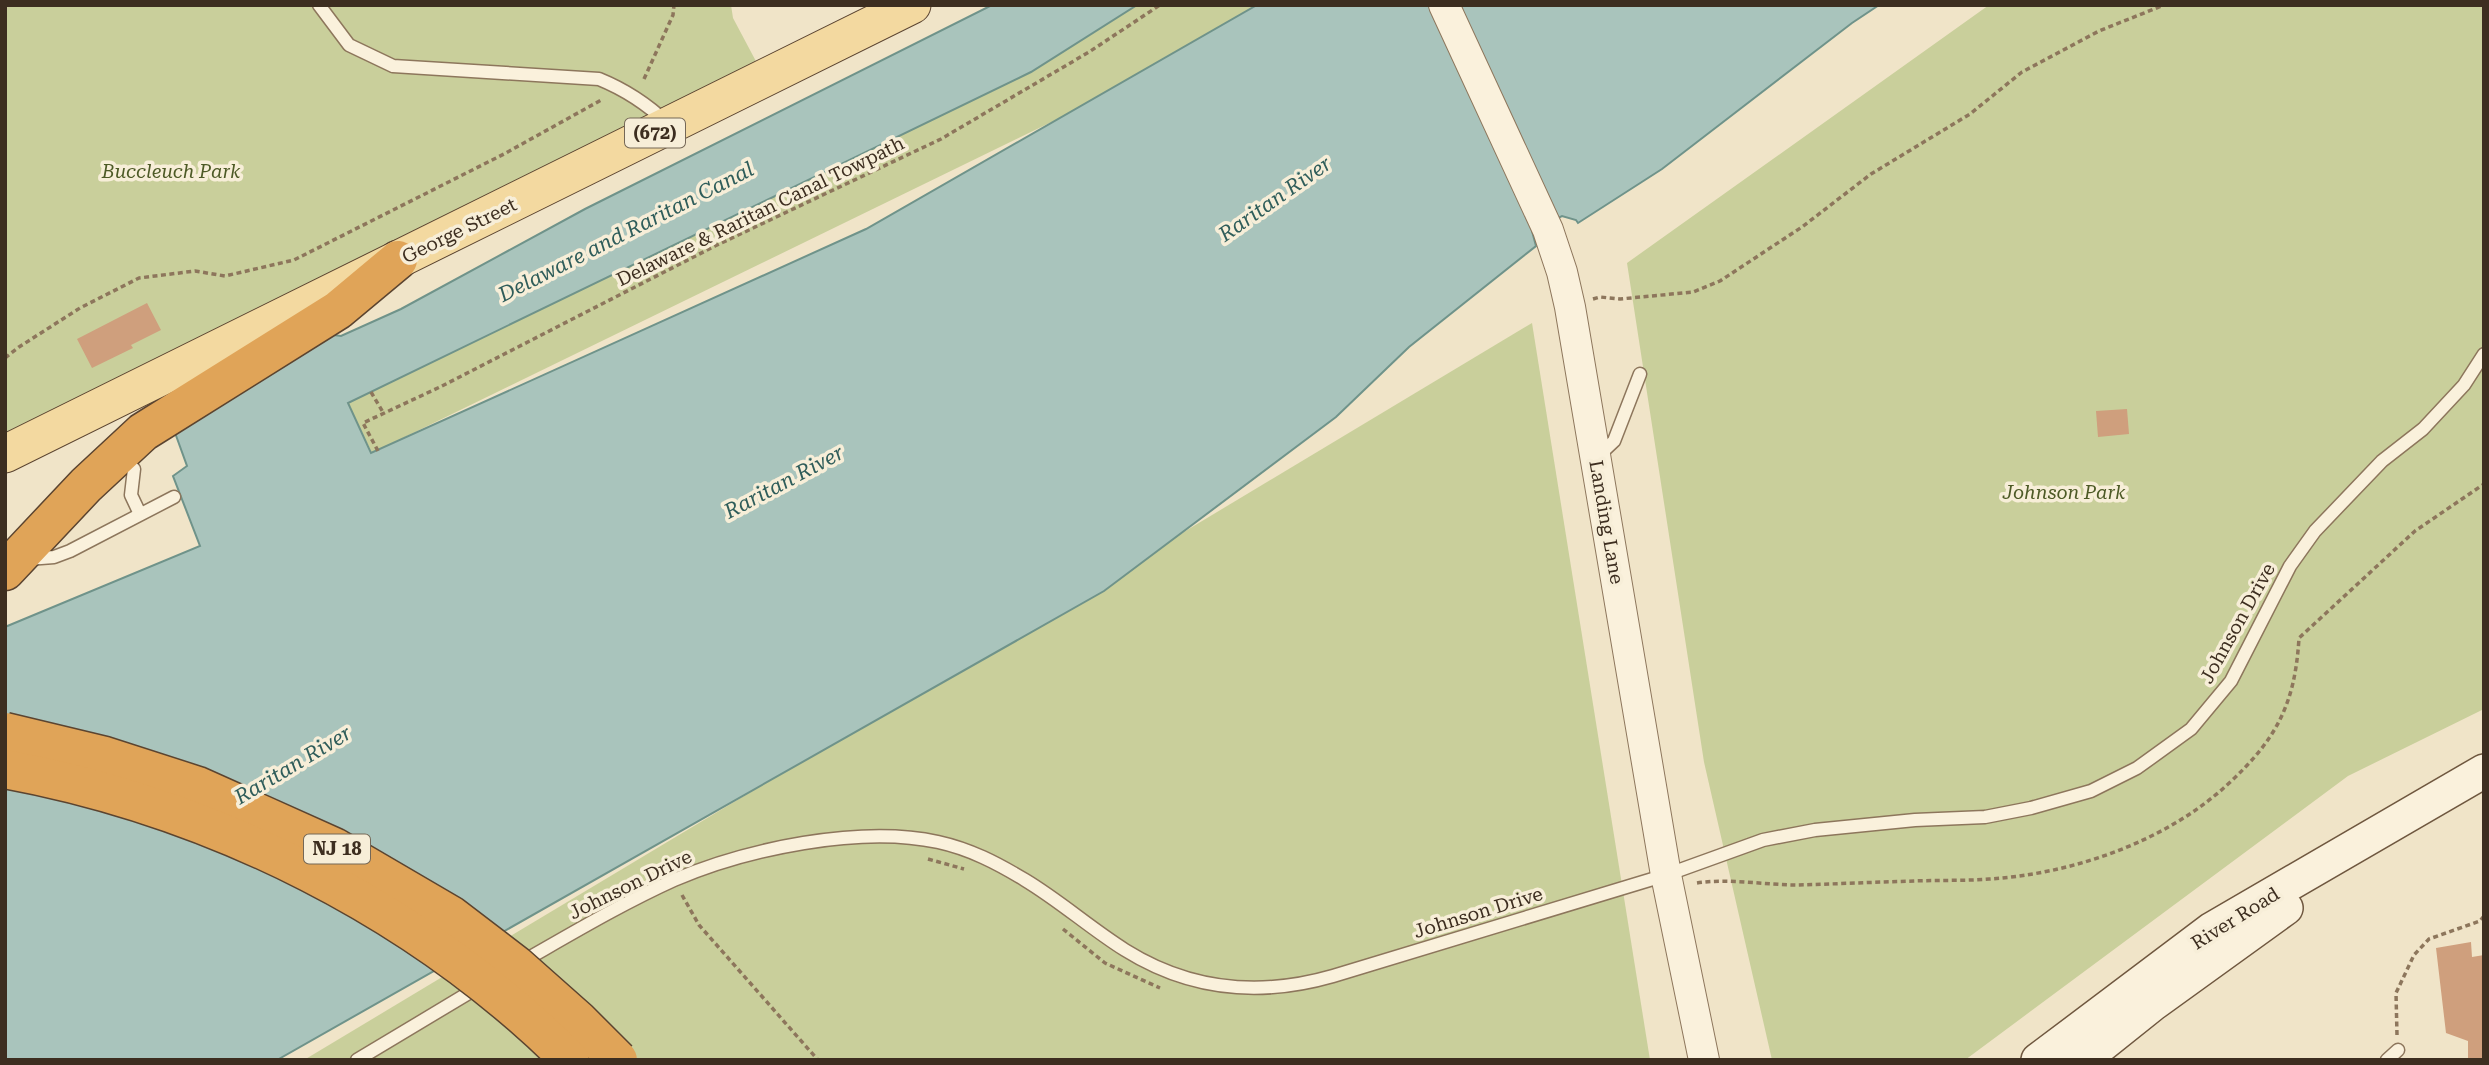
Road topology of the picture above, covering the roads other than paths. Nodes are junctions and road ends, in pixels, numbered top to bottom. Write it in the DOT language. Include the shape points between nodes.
graph roads {
  1 [pos="319,5"];
  2 [pos="912,5"];
  3 [pos="1444,5"];
  4 [pos="670,126"];
  5 [pos="398,260"];
  6 [pos="2484,354"];
  7 [pos="1640,374"];
  8 [pos="119,453"];
  9 [pos="5,454"];
  10 [pos="1596,458"];
  11 [pos="174,497"];
  12 [pos="140,514"];
  13 [pos="10,565"];
  14 [pos="5,732"];
  15 [pos="5,769"];
  16 [pos="2484,771"];
  17 [pos="2444,793"];
  18 [pos="1666,875"];
  19 [pos="2398,1050"];
  20 [pos="358,1060"];
  21 [pos="570,1060"];
  22 [pos="618,1060"];
  23 [pos="1704,1060"];
  24 [pos="2038,1060"];
  25 [pos="2083,1060"];
  26 [pos="2387,1060"];
  1 -- 4 [label="lane" via="349,45 393,65 599,79 647,104"];
  2 -- 4 [label="main road, George Street / (672)"];
  3 -- 10 [label="street, Landing Lane" via="1548,230 1570,307"];
  4 -- 5 [label="main road, George Street / (672)"];
  5 -- 8 [label="highway" via="338,310 192,399"];
  5 -- 9 [label="main road, George Street / (672)"];
  6 -- 18 [label="lane, Johnson Drive" via="2464,386 2423,429 2382,461 2315,531 2290,566 2231,681 2191,729 2137,768 2091,791 2031,808 1985,817 1815,830 1763,840"];
  7 -- 10 [label="lane" via="1614,442"];
  8 -- 12 [label="lane" via="134,469 131,495"];
  8 -- 13 [label="highway"];
  10 -- 18 [label="street, Landing Lane"];
  11 -- 12 [label="lane"];
  12 -- 13 [label="lane" via="70,551"];
  14 -- 22 [label="highway, NJ 18, bridge" via="105,756 198,786 334,847 452,916 516,965"];
  15 -- 21 [label="highway, NJ 18, bridge" via="154,807 223,832 326,881 420,937"];
  16 -- 17 [label="main road, River Road"];
  17 -- 24 [label="main road, River Road" via="2212,929"];
  17 -- 25 [label="main road, River Road"];
  18 -- 20 [label="lane, Johnson Drive" via="1305,985 1226,988 1173,975 1125,950 992,860 908,837 825,840 715,865 626,903"];
  18 -- 23 [label="street, Landing Lane"];
  19 -- 26 [label="lane"];
}
